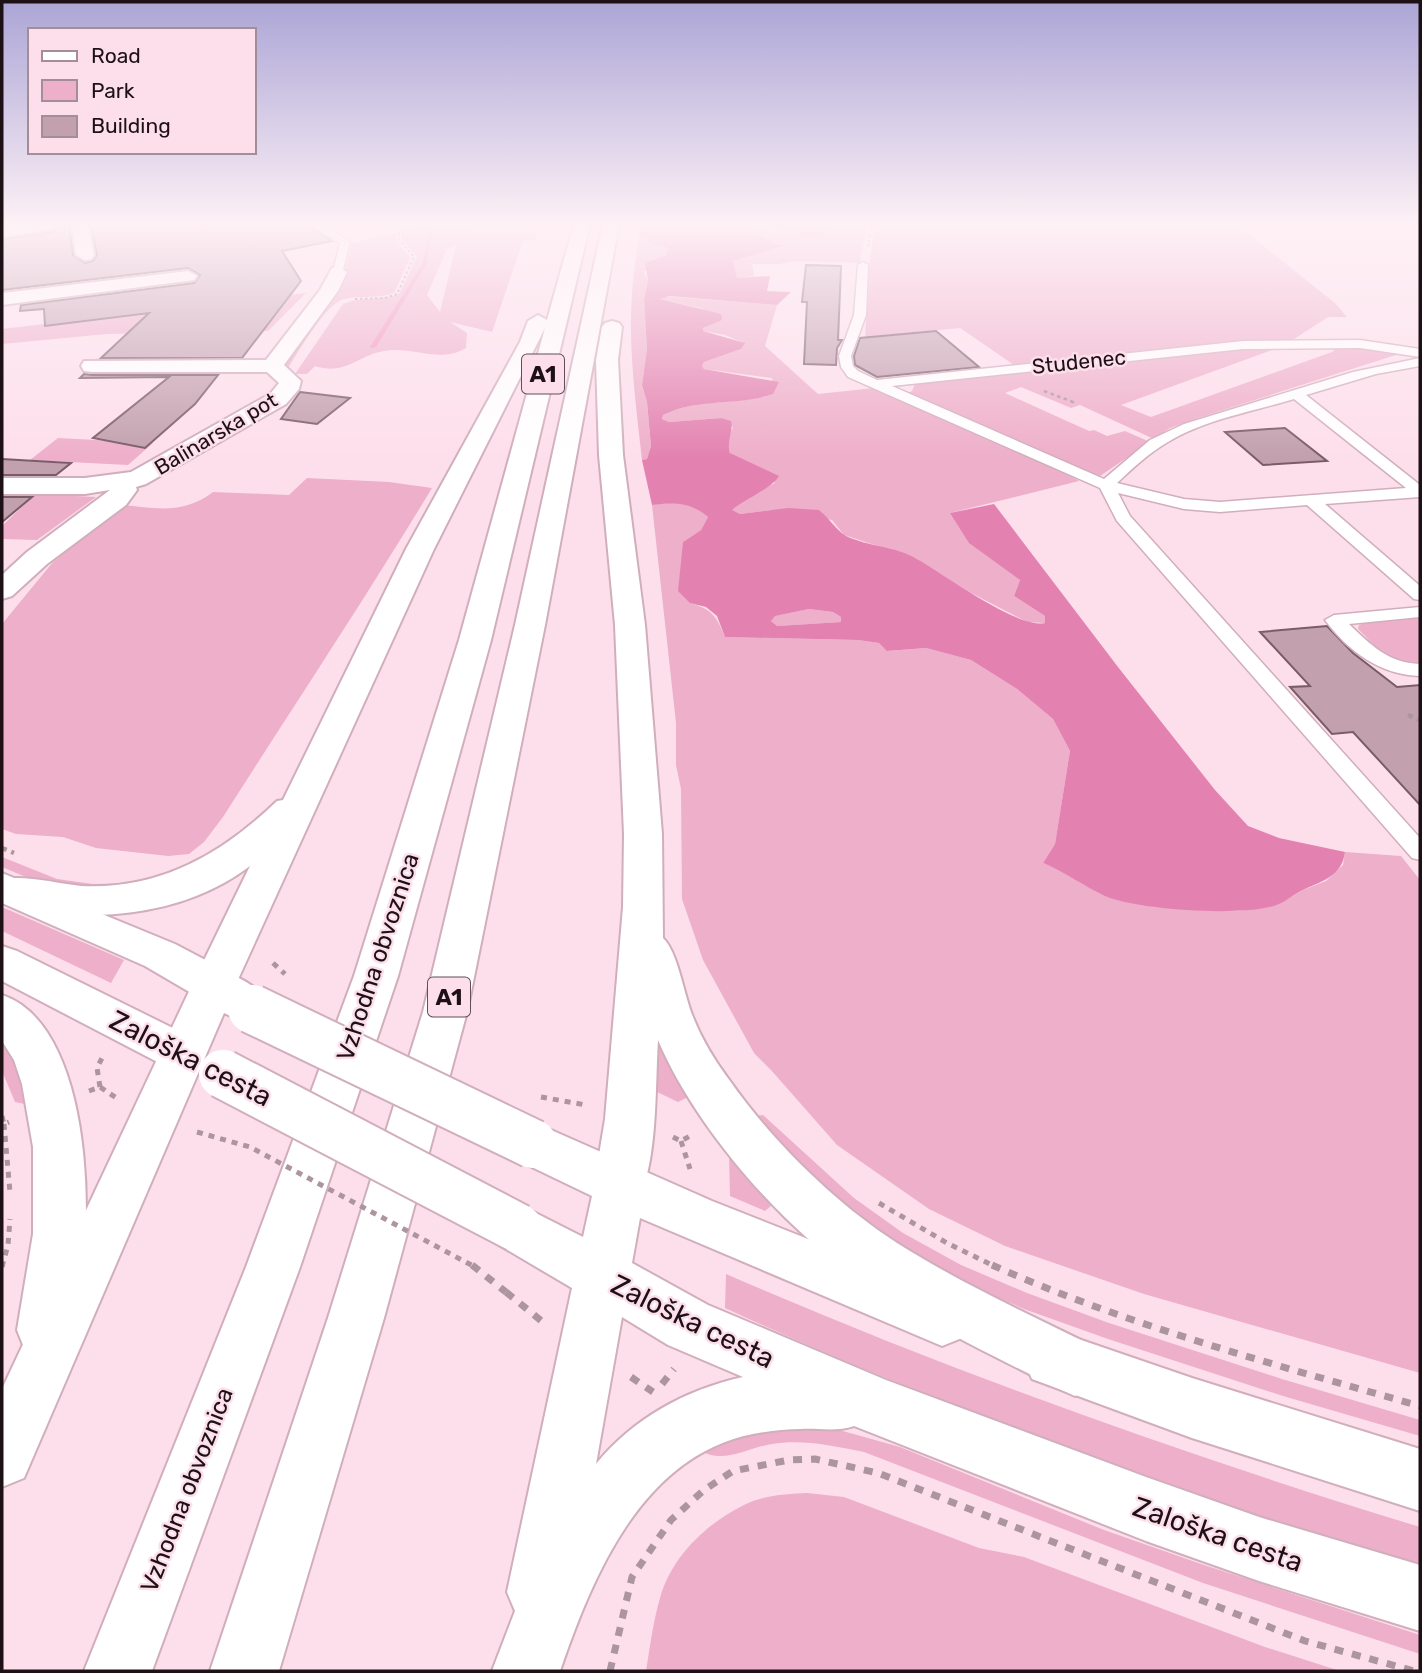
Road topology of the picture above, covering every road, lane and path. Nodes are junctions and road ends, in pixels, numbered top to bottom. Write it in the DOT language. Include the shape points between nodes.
graph roads {
  1 [pos="321,302"];
  2 [pos="574,302"];
  3 [pos="580,302"];
  4 [pos="580,302"];
  5 [pos="582,302"];
  6 [pos="861,302"];
  7 [pos="1420,353"];
  8 [pos="267,355"];
  9 [pos="1420,362"];
  10 [pos="92,366"];
  11 [pos="874,384"];
  12 [pos="1296,394"];
  13 [pos="122,483"];
  14 [pos="1106,485"];
  15 [pos="2,486"];
  16 [pos="1420,492"];
  17 [pos="1312,501"];
  18 [pos="2,590"];
  19 [pos="1420,595"];
  20 [pos="1420,612"];
  21 [pos="1420,670"];
  22 [pos="1408,715"];
  23 [pos="1420,720"];
  24 [pos="310,787"];
  25 [pos="1420,852"];
  26 [pos="7,889"];
  27 [pos="644,907"];
  28 [pos="2,962"];
  29 [pos="233,997"];
  30 [pos="2,1013"];
  31 [pos="104,1055"];
  32 [pos="203,1064"];
  33 [pos="100,1087"];
  34 [pos="76,1097"];
  35 [pos="126,1104"];
  36 [pos="594,1106"];
  37 [pos="537,1120"];
  38 [pos="4,1124"];
  39 [pos="701,1131"];
  40 [pos="197,1132"];
  41 [pos="662,1132"];
  42 [pos="681,1141"];
  43 [pos="620,1185"];
  44 [pos="11,1197"];
  45 [pos="871,1197"];
  46 [pos="11,1208"];
  47 [pos="693,1218"];
  48 [pos="2,1267"];
  49 [pos="602,1277"];
  50 [pos="688,1325"];
  51 [pos="551,1329"];
  52 [pos="1075,1367"];
  53 [pos="626,1374"];
  54 [pos="32,1391"];
  55 [pos="1420,1406"];
  56 [pos="885,1409"];
  57 [pos="2,1456"];
  58 [pos="1420,1480"];
  59 [pos="1420,1598"];
  60 [pos="118,1671"];
  61 [pos="244,1671"];
  62 [pos="525,1671"];
  63 [pos="610,1671"];
  64 [pos="1414,1671"];
  1 -- 8 [label="main road" via="288,345"];
  2 -- 24 [label="main road" via="542,308 525,353 420,550"];
  3 -- 60 [label="main road, Vzhodna obvoznica / A1" via="530,419 475,640 376,976 273,1267"];
  4 -- 61 [label="main road, Vzhodna obvoznica / A1" via="445,1012 356,1318"];
  5 -- 27 [label="main road" via="613,323 607,360 611,455 631,639"];
  6 -- 11 [label="lane" via="845,356 853,374"];
  7 -- 11 [label="lane, Studenec" via="1360,344 1244,345"];
  8 -- 10 [label="main road"];
  8 -- 13 [label="main road, Balinarska pot" via="290,380 278,399 148,475"];
  9 -- 12 [label="lane" via="1350,375"];
  11 -- 14 [label="lane"];
  12 -- 14 [label="lane" via="1172,434"];
  12 -- 16 [label="lane"];
  13 -- 15 [label="main road, Balinarska pot"];
  13 -- 18 [label="main road, Balinarska pot" via="124,490 117,499"];
  14 -- 17 [label="lane" via="1184,504 1220,507"];
  14 -- 25 [label="lane" via="1123,518"];
  16 -- 17 [label="lane"];
  17 -- 19 [label="lane"];
  20 -- 21 [label="lane" via="1334,620 1381,664"];
  22 -- 23 [label="path"];
  24 -- 26 [label="main road" via="285,816 239,854 206,875 167,891 85,903"];
  24 -- 29 [label="main road"];
  26 -- 29 [label="main road" via="160,955"];
  27 -- 43 [label="main road"];
  27 -- 52 [label="main road" via="663,999 689,1060 727,1118 760,1154 820,1216 876,1259"];
  28 -- 32 [label="main road, Zaloška cesta"];
  29 -- 32 [label="main road"];
  29 -- 37 [label="main road, bridge"];
  30 -- 54 [label="main road" via="25,1036 37,1060 57,1142 60,1236"];
  31 -- 33 [label="path" via="97,1068"];
  32 -- 49 [label="main road, Zaloška cesta, bridge" via="518,1228"];
  32 -- 54 [label="main road"];
  33 -- 34 [label="path"];
  33 -- 35 [label="path"];
  36 -- 37 [label="path"];
  37 -- 43 [label="main road"];
  38 -- 44 [label="path"];
  39 -- 42 [label="path"];
  40 -- 51 [label="path, Zaloška cesta, bridge" via="250,1147 474,1266"];
  41 -- 42 [label="path"];
  42 -- 47 [label="path" via="694,1181"];
  43 -- 47 [label="main road"];
  43 -- 49 [label="main road"];
  45 -- 55 [label="path" via="941,1242 1030,1283 1195,1339"];
  46 -- 48 [label="path"];
  47 -- 52 [label="main road" via="912,1309"];
  49 -- 50 [label="main road, Zaloška cesta"];
  49 -- 62 [label="main road"];
  50 -- 53 [label="path" via="688,1352 655,1393"];
  50 -- 56 [label="main road, Zaloška cesta"];
  52 -- 58 [label="main road"];
  54 -- 57 [label="main road"];
  56 -- 59 [label="main road, Zaloška cesta" via="1234,1541"];
  56 -- 62 [label="main road" via="843,1400 778,1399 724,1413 669,1437 615,1491 578,1549"];
  63 -- 64 [label="path" via="632,1577 658,1536 704,1490 733,1471 763,1463 815,1459 878,1473 1305,1641"];
}
